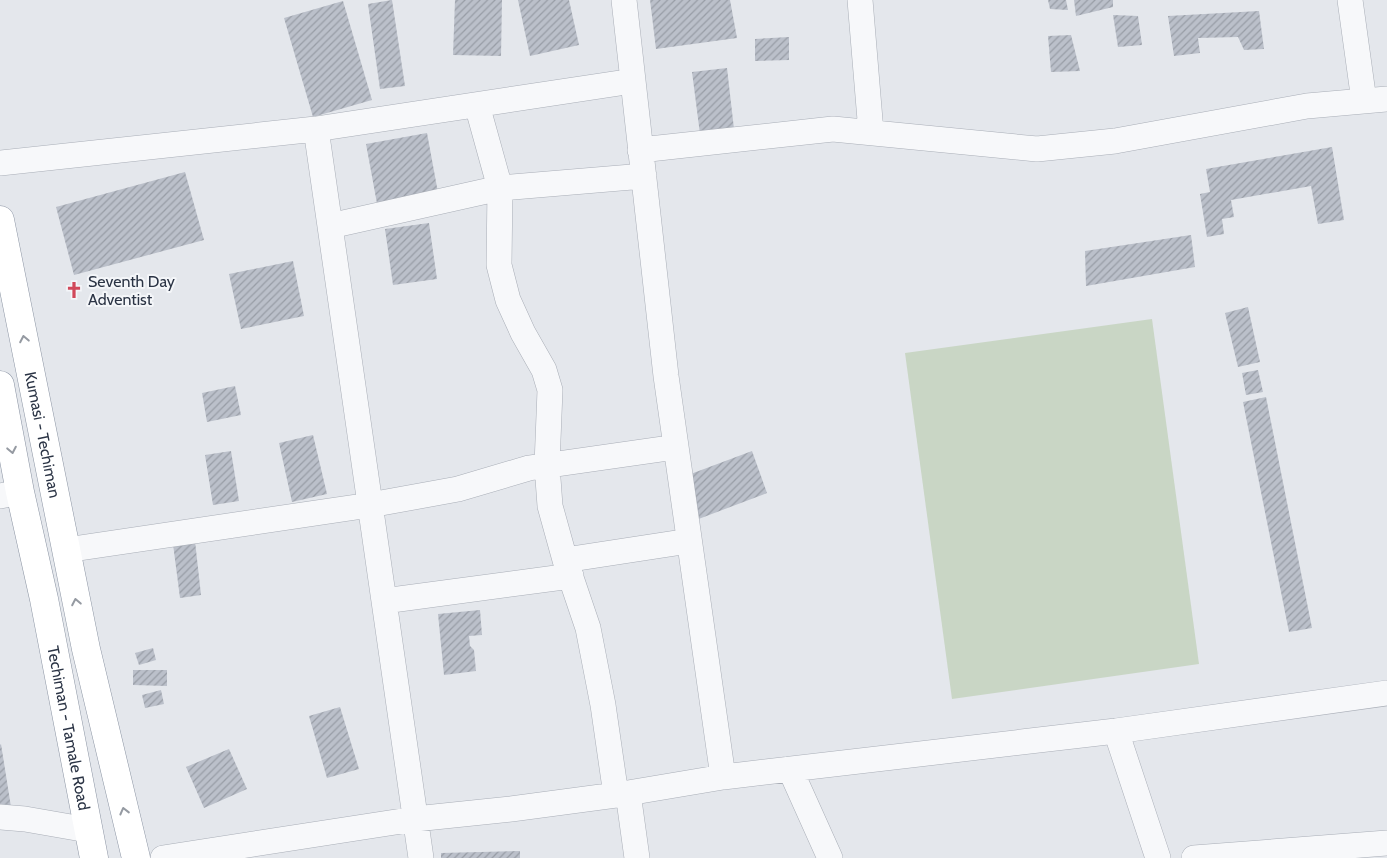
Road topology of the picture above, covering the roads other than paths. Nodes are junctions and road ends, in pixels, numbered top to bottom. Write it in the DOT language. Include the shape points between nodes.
graph roads {
  1 [pos="624,0"];
  2 [pos="860,0"];
  3 [pos="1350,0"];
  4 [pos="634,81"];
  5 [pos="1376,100"];
  6 [pos="477,105"];
  7 [pos="316,129"];
  8 [pos="871,132"];
  9 [pos="640,150"];
  10 [pos="0,163"];
  11 [pos="644,176"];
  12 [pos="500,188"];
  13 [pos="0,220"];
  14 [pos="330,226"];
  15 [pos="0,385"];
  16 [pos="676,447"];
  17 [pos="546,465"];
  18 [pos="10,494"];
  19 [pos="370,505"];
  20 [pos="689,541"];
  21 [pos="66,550"];
  22 [pos="568,568"];
  23 [pos="44,600"];
  24 [pos="384,601"];
  25 [pos="86,649"];
  26 [pos="1387,693"];
  27 [pos="1116,731"];
  28 [pos="790,769"];
  29 [pos="723,777"];
  30 [pos="622,794"];
  31 [pos="0,817"];
  32 [pos="415,819"];
  33 [pos="88,830"];
  34 [pos="1387,843"];
  35 [pos="94,858"];
  36 [pos="136,858"];
  37 [pos="163,858"];
  38 [pos="421,858"];
  39 [pos="637,858"];
  40 [pos="830,858"];
  41 [pos="1158,858"];
  42 [pos="1194,858"];
  1 -- 4 [label="street"];
  2 -- 8 [label="street"];
  3 -- 5 [label="street"];
  4 -- 6 [label="street"];
  4 -- 9 [label="street"];
  5 -- 8 [label="street" via="1306,106 1115,141 1037,149"];
  6 -- 7 [label="street"];
  6 -- 12 [label="street"];
  7 -- 10 [label="street"];
  7 -- 14 [label="street"];
  8 -- 9 [label="street" via="833,129"];
  9 -- 11 [label="street"];
  11 -- 12 [label="street"];
  11 -- 16 [label="street"];
  12 -- 14 [label="street"];
  12 -- 17 [label="street" via="499,265 508,300 544,370 550,390"];
  21 -- 13 [label="highway, Kumasi - Techiman, one-way"];
  14 -- 19 [label="street"];
  15 -- 18 [label="highway, Kumasi - Techiman, one-way"];
  16 -- 17 [label="street"];
  16 -- 20 [label="street"];
  17 -- 19 [label="street" via="458,489"];
  17 -- 22 [label="street" via="550,506"];
  18 -- 23 [label="highway, Kumasi - Techiman"];
  19 -- 21 [label="street"];
  19 -- 24 [label="street"];
  20 -- 22 [label="street"];
  20 -- 29 [label="street"];
  25 -- 21 [label="highway, Kumasi - Techiman, one-way"];
  22 -- 24 [label="street"];
  22 -- 30 [label="street" via="588,628"];
  23 -- 33 [label="highway, Techiman - Tamale Road"];
  24 -- 32 [label="street"];
  36 -- 25 [label="highway, Techiman - Tamale Road, one-way"];
  26 -- 27 [label="street"];
  27 -- 28 [label="street"];
  27 -- 41 [label="street"];
  28 -- 29 [label="street"];
  28 -- 40 [label="street"];
  29 -- 30 [label="street"];
  30 -- 32 [label="street"];
  30 -- 39 [label="street"];
  31 -- 33 [label="street"];
  32 -- 37 [label="street"];
  32 -- 38 [label="street"];
  33 -- 35 [label="highway, Techiman - Tamale Road"];
  34 -- 42 [label="street"];
}
